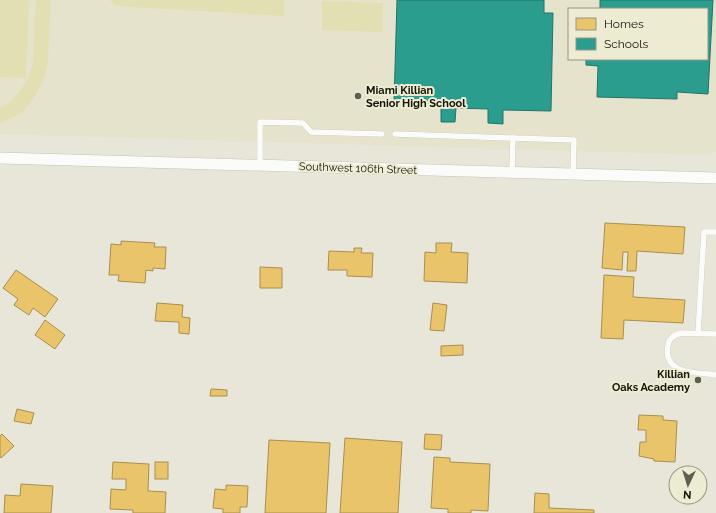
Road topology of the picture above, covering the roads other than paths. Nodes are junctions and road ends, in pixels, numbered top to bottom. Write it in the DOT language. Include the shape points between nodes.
graph roads {
  1 [pos="382,134"];
  2 [pos="395,134"];
  3 [pos="513,138"];
  4 [pos="0,158"];
  5 [pos="260,165"];
  6 [pos="512,172"];
  7 [pos="573,174"];
  8 [pos="716,178"];
  9 [pos="716,232"];
  10 [pos="698,333"];
  11 [pos="716,334"];
  12 [pos="716,375"];
  1 -- 5 [label="lane" via="311,132 303,123 260,122"];
  2 -- 3 [label="lane"];
  3 -- 6 [label="lane"];
  3 -- 7 [label="lane" via="574,140"];
  4 -- 5 [label="street, Southwest 106th Street"];
  5 -- 6 [label="street, Southwest 106th Street"];
  6 -- 7 [label="street, Southwest 106th Street"];
  7 -- 8 [label="street, Southwest 106th Street"];
  9 -- 10 [label="lane" via="704,232"];
  10 -- 11 [label="lane"];
  10 -- 12 [label="lane" via="681,333 671,338 667,348 669,362 675,367 691,372"];
}
